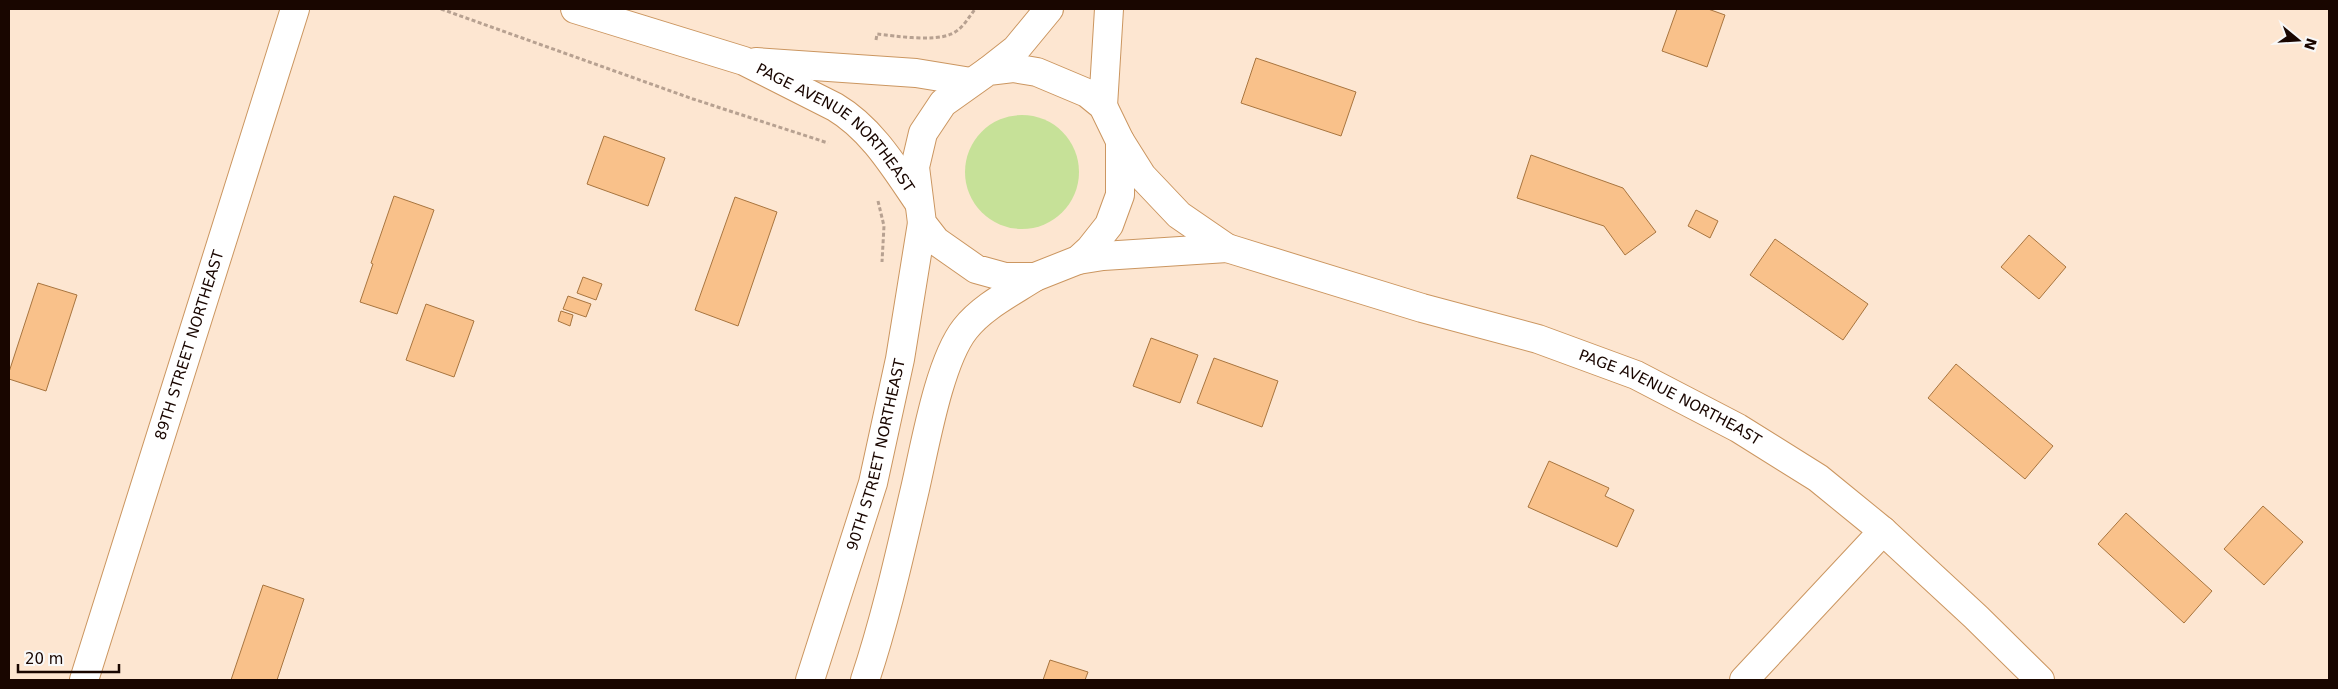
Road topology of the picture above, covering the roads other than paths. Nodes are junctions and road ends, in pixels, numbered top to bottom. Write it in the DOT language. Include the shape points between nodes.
graph roads {
  1 [pos="296,9"];
  2 [pos="575,9"];
  3 [pos="1049,9"];
  4 [pos="1109,9"];
  5 [pos="744,61"];
  6 [pos="980,76"];
  7 [pos="1103,106"];
  8 [pos="1120,142"];
  9 [pos="921,213"];
  10 [pos="1227,248"];
  11 [pos="1078,260"];
  12 [pos="1035,277"];
  13 [pos="1883,531"];
  14 [pos="84,680"];
  15 [pos="810,680"];
  16 [pos="865,680"];
  17 [pos="1744,680"];
  18 [pos="2040,680"];
  1 -- 14 [label="street, 89TH STREET NORTHEAST"];
  2 -- 5 [label="street, PAGE AVENUE NORTHEAST"];
  3 -- 6 [label="street" via="1016,49"];
  4 -- 7 [label="street"];
  5 -- 6 [label="street, PAGE AVENUE NORTHEAST"];
  5 -- 9 [label="street, PAGE AVENUE NORTHEAST" via="849,115 885,153"];
  6 -- 7 [label="street" via="1013,68 1037,72 1078,88"];
  6 -- 9 [label="street, 90TH STREET NORTHEAST" via="943,103 923,133 915,167"];
  7 -- 8 [label="street, PAGE AVENUE NORTHEAST"];
  8 -- 10 [label="street, PAGE AVENUE NORTHEAST" via="1142,176 1179,215"];
  8 -- 11 [label="street" via="1120,195 1109,225"];
  9 -- 12 [label="street, PAGE AVENUE NORTHEAST" via="936,241 976,269 1005,277"];
  9 -- 15 [label="street, 90TH STREET NORTHEAST" via="900,359 873,484"];
  10 -- 11 [label="street, PAGE AVENUE NORTHEAST"];
  10 -- 13 [label="street, PAGE AVENUE NORTHEAST" via="1422,308 1538,339 1636,374 1738,428 1818,478"];
  11 -- 12 [label="street"];
  12 -- 16 [label="street" via="994,304 965,329 951,355 934,405 880,634"];
  13 -- 17 [label="street"];
  13 -- 18 [label="street, PAGE AVENUE NORTHEAST"];
}
